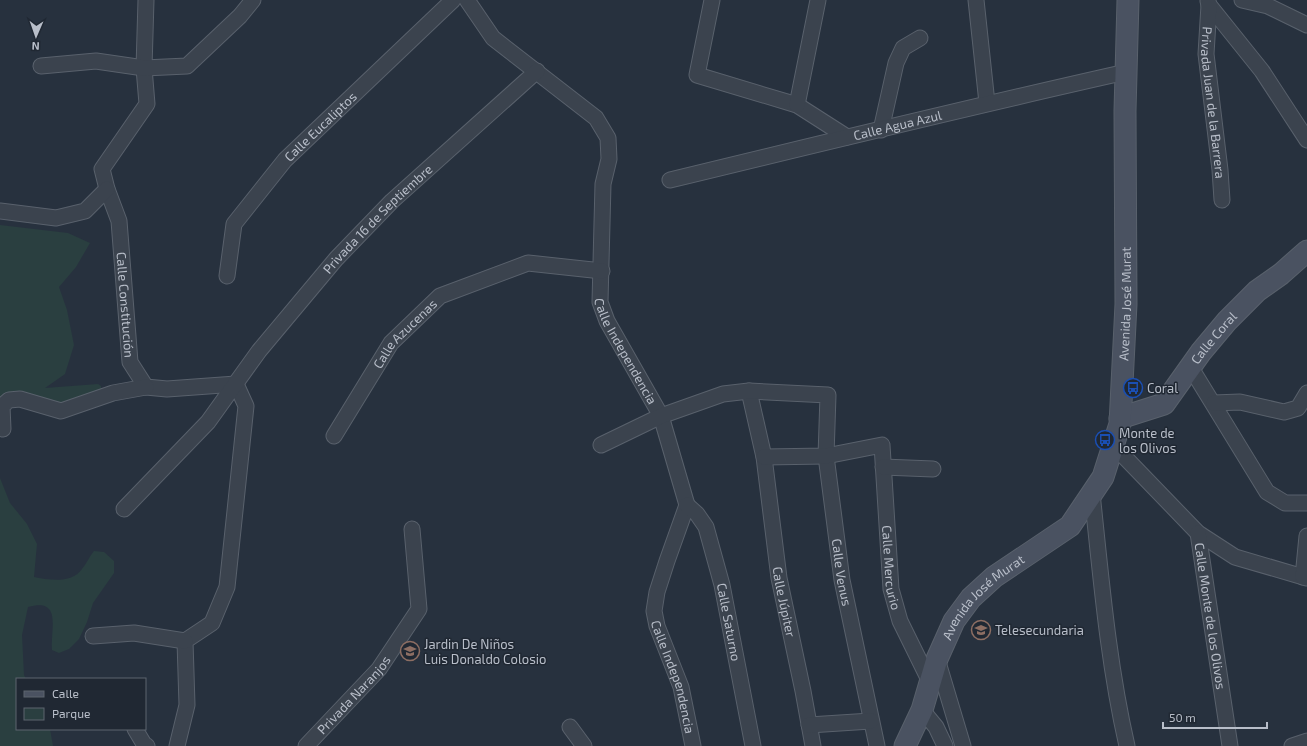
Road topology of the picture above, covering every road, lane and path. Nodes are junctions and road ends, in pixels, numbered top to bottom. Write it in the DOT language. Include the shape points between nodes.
graph roads {
  1 [pos="146,0"];
  2 [pos="240,0"];
  3 [pos="253,0"];
  4 [pos="453,0"];
  5 [pos="467,0"];
  6 [pos="712,0"];
  7 [pos="818,0"];
  8 [pos="976,0"];
  9 [pos="1128,0"];
  10 [pos="1242,0"];
  11 [pos="1209,2"];
  12 [pos="240,16"];
  13 [pos="1307,25"];
  14 [pos="920,38"];
  15 [pos="41,66"];
  16 [pos="144,68"];
  17 [pos="538,71"];
  18 [pos="1126,72"];
  19 [pos="987,102"];
  20 [pos="797,105"];
  21 [pos="880,130"];
  22 [pos="847,137"];
  23 [pos="1307,140"];
  24 [pos="670,180"];
  25 [pos="107,189"];
  26 [pos="1222,200"];
  27 [pos="0,211"];
  28 [pos="1307,251"];
  29 [pos="602,271"];
  30 [pos="227,276"];
  31 [pos="1191,368"];
  32 [pos="236,384"];
  33 [pos="146,387"];
  34 [pos="749,391"];
  35 [pos="1307,393"];
  36 [pos="1214,403"];
  37 [pos="661,416"];
  38 [pos="1120,418"];
  39 [pos="3,429"];
  40 [pos="334,436"];
  41 [pos="1113,444"];
  42 [pos="601,445"];
  43 [pos="826,456"];
  44 [pos="764,457"];
  45 [pos="883,466"];
  46 [pos="933,470"];
  47 [pos="1092,493"];
  48 [pos="1307,503"];
  49 [pos="687,505"];
  50 [pos="124,508"];
  51 [pos="412,528"];
  52 [pos="1198,533"];
  53 [pos="1307,536"];
  54 [pos="1305,578"];
  55 [pos="93,636"];
  56 [pos="185,641"];
  57 [pos="937,659"];
  58 [pos="930,682"];
  59 [pos="922,710"];
  60 [pos="871,721"];
  61 [pos="809,725"];
  62 [pos="570,727"];
  63 [pos="136,730"];
  64 [pos="1307,741"];
  65 [pos="692,745"];
  66 [pos="147,746"];
  67 [pos="177,746"];
  68 [pos="306,746"];
  69 [pos="584,746"];
  70 [pos="753,746"];
  71 [pos="812,746"];
  72 [pos="877,746"];
  73 [pos="905,746"];
  74 [pos="945,746"];
  75 [pos="963,746"];
  76 [pos="1127,746"];
  77 [pos="1230,746"];
  78 [pos="1292,746"];
  1 -- 16 [label="street, Calle Constitución"];
  2 -- 12 [label="street"];
  3 -- 12 [label="street"];
  4 -- 30 [label="street, Calle Eucaliptos" via="285,160 234,224"];
  5 -- 17 [label="street, Calle Independencia" via="493,38"];
  6 -- 20 [label="street" via="697,75"];
  7 -- 20 [label="street"];
  8 -- 19 [label="street"];
  9 -- 18 [label="street, Avenida José Murat"];
  10 -- 13 [label="street" via="1268,6"];
  11 -- 23 [label="street" via="1262,71"];
  11 -- 26 [label="street, Privada Juan de la Barrera" via="1206,54"];
  12 -- 16 [label="street" via="187,66"];
  14 -- 21 [label="street" via="903,48 896,63"];
  15 -- 16 [label="street" via="96,61"];
  16 -- 25 [label="street, Calle Constitución" via="147,104 102,169"];
  17 -- 29 [label="street, Calle Independencia" via="596,118 608,138 609,159 603,184"];
  17 -- 32 [label="street, Privada 16 de Septiembre" via="392,201 356,238 259,351"];
  18 -- 19 [label="street, Calle Agua Azul"];
  18 -- 38 [label="street, Avenida José Murat" via="1126,304"];
  19 -- 21 [label="street, Calle Agua Azul"];
  20 -- 22 [label="street"];
  21 -- 22 [label="street, Calle Agua Azul"];
  22 -- 24 [label="street, Calle Agua Azul"];
  25 -- 27 [label="street" via="85,212 56,218"];
  25 -- 33 [label="street, Calle Constitución" via="119,221 130,362"];
  28 -- 31 [label="street, Calle Coral" via="1257,291 1200,352"];
  29 -- 37 [label="street, Calle Independencia" via="600,302 607,321"];
  29 -- 40 [label="street, Calle Azucenas" via="528,263 440,296 391,343"];
  31 -- 36 [label="street"];
  31 -- 38 [label="street, Calle Coral" via="1164,404"];
  32 -- 33 [label="street" via="167,390"];
  32 -- 50 [label="street, Privada 16 de Septiembre" via="208,422"];
  32 -- 56 [label="street" via="246,406 227,587 212,623"];
  33 -- 39 [label="street" via="113,393 61,411 20,399 9,400 2,406"];
  34 -- 37 [label="street" via="723,394"];
  34 -- 43 [label="street, Calle Venus" via="828,395"];
  34 -- 44 [label="street, Calle Júpiter"];
  35 -- 36 [label="street" via="1298,408 1284,412 1240,402"];
  36 -- 48 [label="street" via="1267,492 1285,503"];
  37 -- 42 [label="street"];
  37 -- 49 [label="street, Calle Independencia"];
  38 -- 41 [label="street, Avenida José Murat"];
  41 -- 47 [label="street, Avenida José Murat" via="1103,477"];
  41 -- 52 [label="street, Calle Monte de los Olivos"];
  43 -- 44 [label="street"];
  43 -- 45 [label="street, Calle Mercurio" via="882,445"];
  43 -- 60 [label="street, Calle Venus" via="842,580"];
  44 -- 61 [label="street, Calle Júpiter" via="779,578"];
  45 -- 46 [label="street"];
  45 -- 58 [label="street, Calle Mercurio" via="891,588 900,621"];
  47 -- 57 [label="street, Avenida José Murat" via="1070,526 994,577 971,598 954,621"];
  47 -- 76 [label="street" via="1106,625"];
  49 -- 65 [label="street, Calle Independencia" via="657,592 654,611 657,626 681,687"];
  49 -- 70 [label="street, Calle Saturno" via="706,528 722,585"];
  51 -- 68 [label="street, Privada Naranjos" via="419,609 379,669"];
  52 -- 54 [label="street, Calle Monte de los Olivos" via="1234,557"];
  52 -- 77 [label="street, Calle Monte de los Olivos"];
  53 -- 54 [label="street"];
  55 -- 56 [label="street" via="134,633"];
  56 -- 67 [label="street" via="187,705"];
  57 -- 58 [label="street, Avenida José Murat"];
  57 -- 75 [label="street"];
  58 -- 59 [label="street, Avenida José Murat"];
  59 -- 73 [label="street, Avenida José Murat"];
  59 -- 74 [label="street" via="936,727"];
  60 -- 61 [label="street"];
  60 -- 72 [label="street, Calle Venus"];
  61 -- 71 [label="street, Calle Júpiter"];
  62 -- 69 [label="street"];
  63 -- 66 [label="street"];
  64 -- 78 [label="street"];
}
